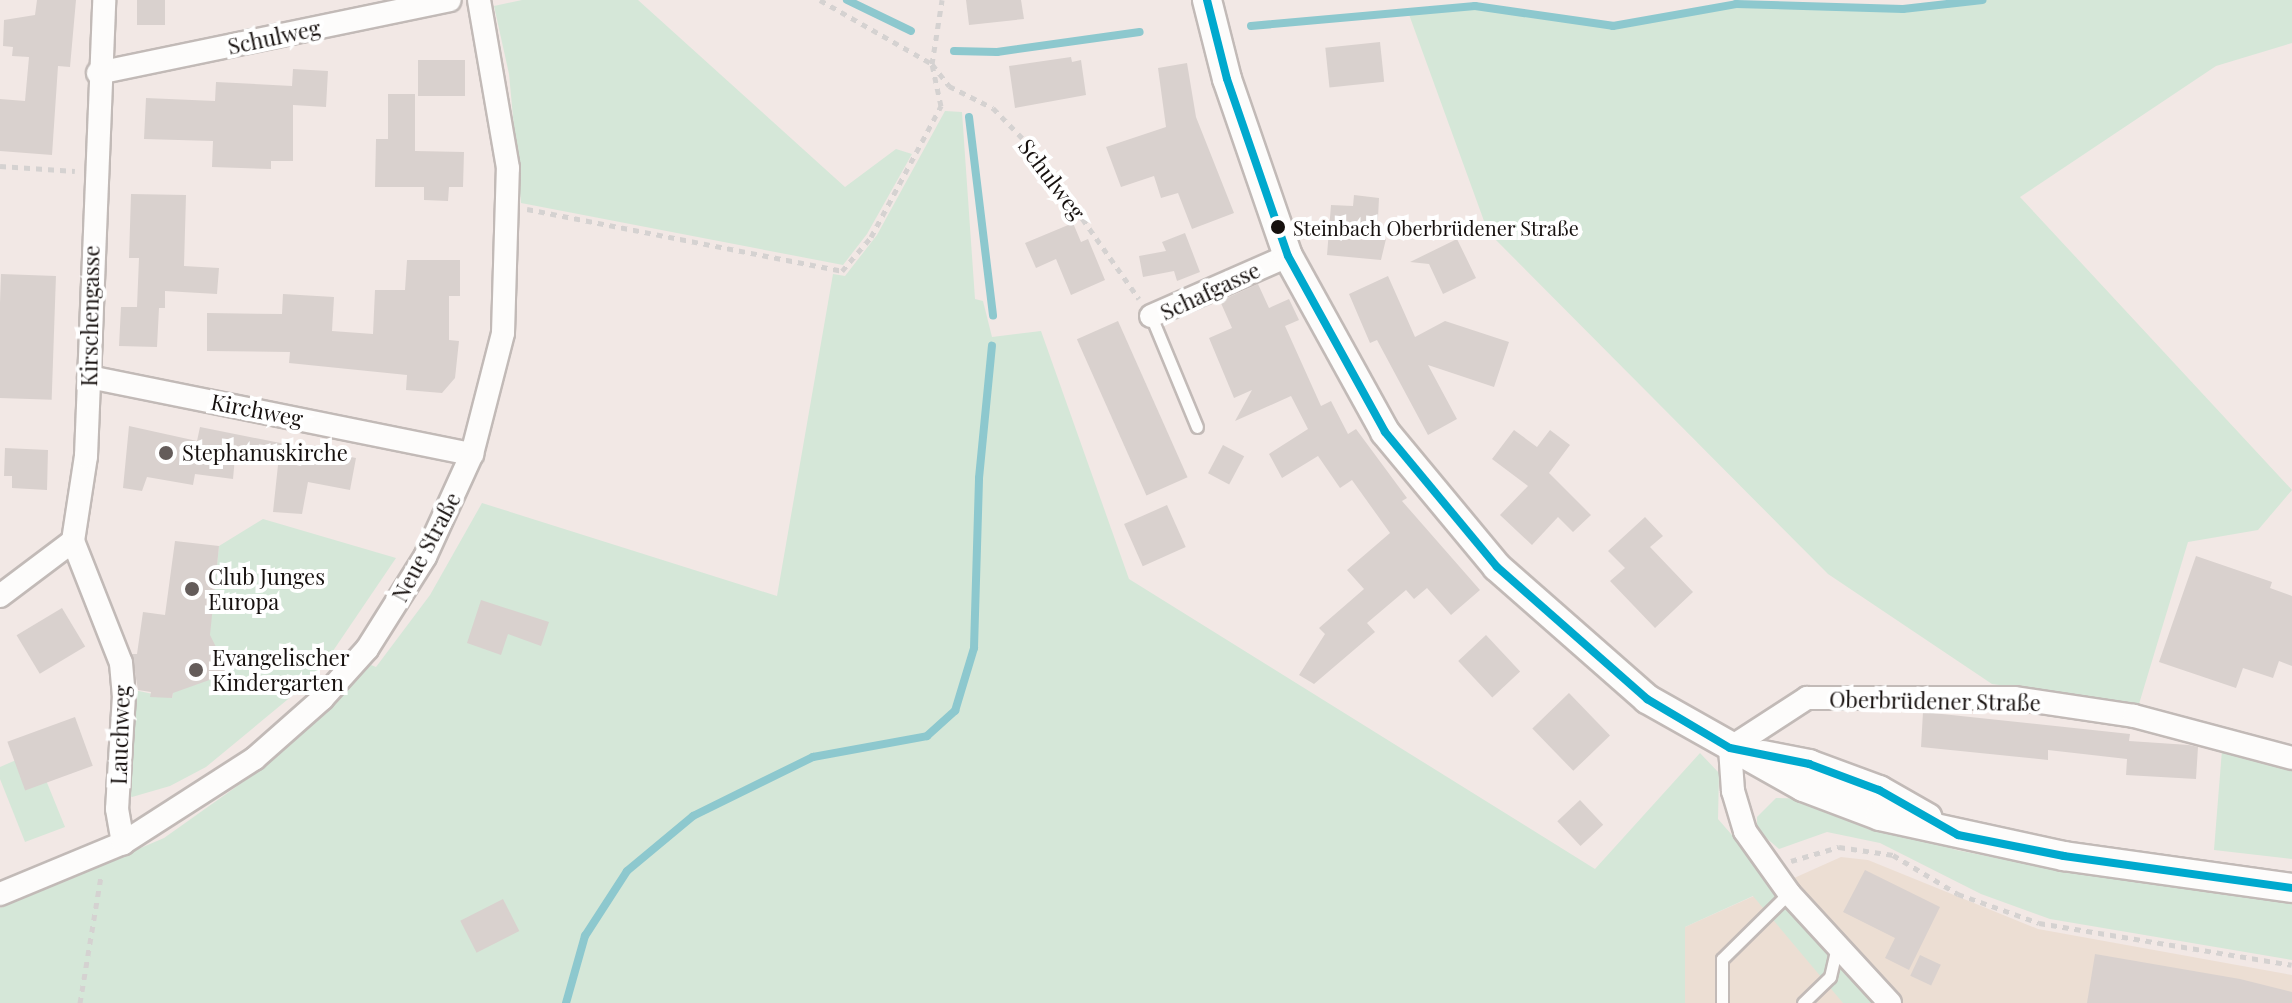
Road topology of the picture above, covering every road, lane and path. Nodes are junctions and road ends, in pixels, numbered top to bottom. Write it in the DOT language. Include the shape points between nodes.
graph roads {
  1 [pos="104,0"];
  2 [pos="450,0"];
  3 [pos="479,0"];
  4 [pos="820,0"];
  5 [pos="942,0"];
  6 [pos="1207,0"];
  7 [pos="932,64"];
  8 [pos="98,73"];
  9 [pos="0,166"];
  10 [pos="68,170"];
  11 [pos="510,205"];
  12 [pos="1288,256"];
  13 [pos="1151,316"];
  14 [pos="89,377"];
  15 [pos="1197,427"];
  16 [pos="472,454"];
  17 [pos="73,541"];
  18 [pos="0,596"];
  19 [pos="1730,748"];
  20 [pos="2292,758"];
  21 [pos="123,843"];
  22 [pos="98,855"];
  23 [pos="1771,867"];
  24 [pos="2292,888"];
  25 [pos="1789,893"];
  26 [pos="0,894"];
  27 [pos="1837,946"];
  28 [pos="2292,965"];
  29 [pos="80,1003"];
  30 [pos="1722,1003"];
  31 [pos="1803,1003"];
  32 [pos="1890,1003"];
  1 -- 8 [label="street, Kirschengasse"];
  2 -- 8 [label="street, Schulweg"];
  3 -- 11 [label="street, Neue Straße" via="499,100"];
  4 -- 7 [label="path, Schulweg"];
  5 -- 7 [label="path"];
  6 -- 12 [label="street" via="1227,79"];
  7 -- 11 [label="path" via="941,106 871,237 842,271"];
  7 -- 13 [label="path, Schulweg" via="949,86 993,108 1034,150"];
  8 -- 14 [label="street, Kirschengasse"];
  9 -- 10 [label="path"];
  11 -- 16 [label="street, Neue Straße" via="503,333"];
  12 -- 13 [label="street, Schafgasse"];
  12 -- 19 [label="street" via="1385,432 1497,567 1647,699"];
  13 -- 15 [label="lane, Schafgasse"];
  14 -- 16 [label="street, Kirchweg"];
  14 -- 17 [label="street, Kirschengasse" via="86,456"];
  16 -- 21 [label="street, Neue Straße" via="425,557 358,659 254,759"];
  17 -- 18 [label="street"];
  17 -- 21 [label="street, Lauchweg" via="121,663 117,809"];
  19 -- 20 [label="street, Oberbrüdener Straße" via="1807,698 1983,698 2134,716"];
  19 -- 23 [label="street" via="1733,791 1745,831"];
  19 -- 24 [label="street" via="1809,764 1879,790 1958,835 2064,856"];
  21 -- 22 [label="street, Neue Straße"];
  22 -- 26 [label="street, Neue Straße"];
  22 -- 29 [label="path" via="102,868 95,929"];
  23 -- 25 [label="street"];
  23 -- 28 [label="path" via="1839,847 1893,855 1958,894 2039,923"];
  25 -- 27 [label="street"];
  25 -- 30 [label="lane" via="1722,959"];
  27 -- 31 [label="lane" via="1830,977"];
  27 -- 32 [label="street"];
}
